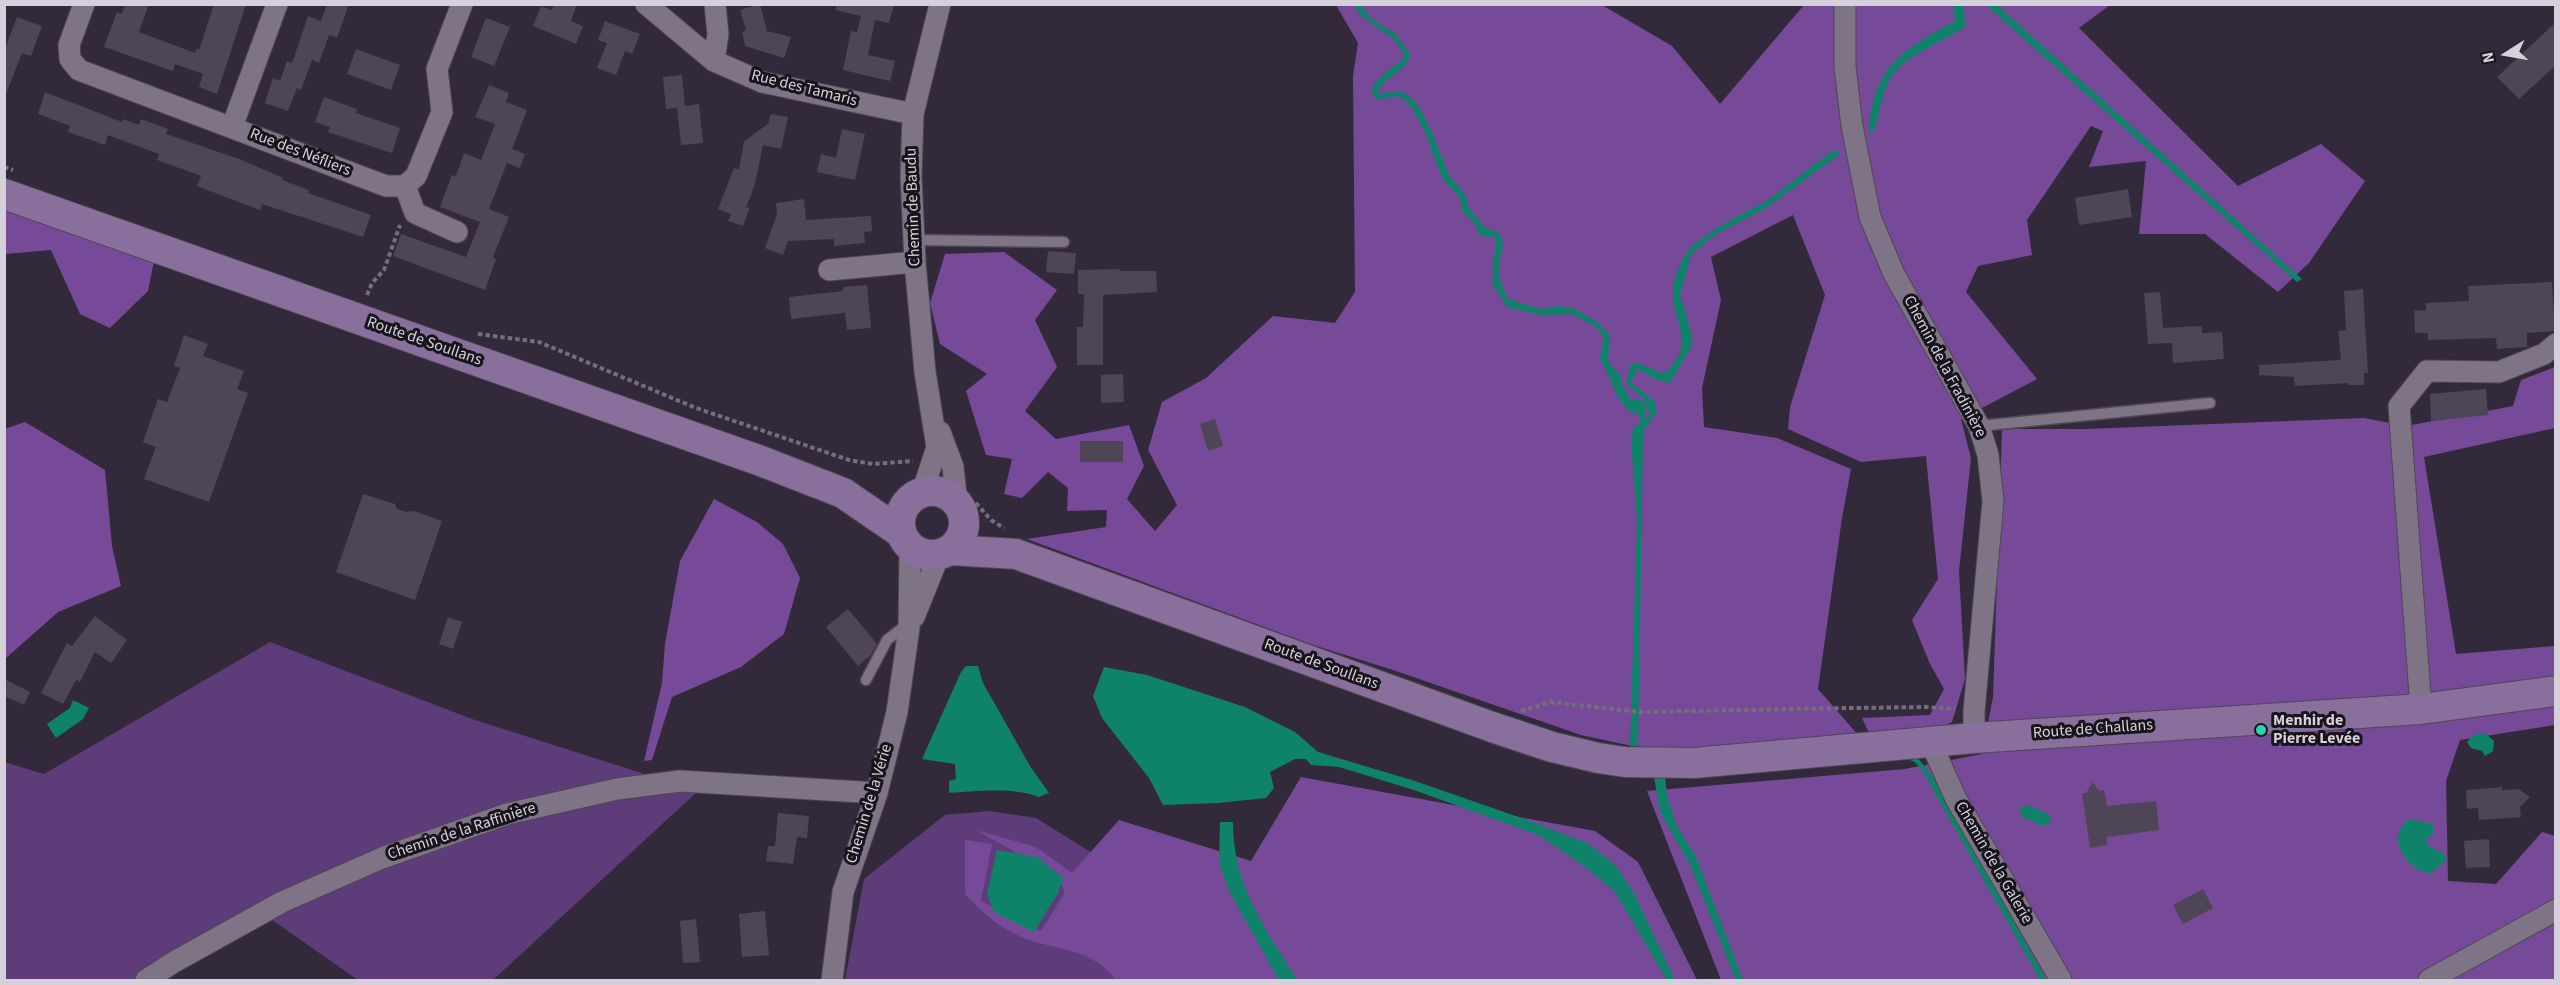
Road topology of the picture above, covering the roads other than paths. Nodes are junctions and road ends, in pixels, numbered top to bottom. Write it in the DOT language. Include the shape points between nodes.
graph roads {
  1 [pos="84,4"];
  2 [pos="277,4"];
  3 [pos="462,4"];
  4 [pos="646,4"];
  5 [pos="715,4"];
  6 [pos="940,4"];
  7 [pos="1845,4"];
  8 [pos="714,61"];
  9 [pos="914,114"];
  10 [pos="232,127"];
  11 [pos="10,182"];
  12 [pos="405,186"];
  13 [pos="457,232"];
  14 [pos="914,240"];
  15 [pos="1064,242"];
  16 [pos="915,262"];
  17 [pos="829,270"];
  18 [pos="2556,344"];
  19 [pos="2210,403"];
  20 [pos="933,412"];
  21 [pos="1979,426"];
  22 [pos="843,493"];
  23 [pos="918,495"];
  24 [pos="959,508"];
  25 [pos="905,540"];
  26 [pos="945,552"];
  27 [pos="1016,554"];
  28 [pos="909,625"];
  29 [pos="866,681"];
  30 [pos="2556,691"];
  31 [pos="2421,709"];
  32 [pos="1974,724"];
  33 [pos="1934,742"];
  34 [pos="1630,762"];
  35 [pos="877,793"];
  36 [pos="2556,910"];
  37 [pos="146,981"];
  38 [pos="832,981"];
  39 [pos="2061,981"];
  40 [pos="2429,981"];
  1 -- 10 [label="street, Rue des Néfliers" via="69,45 70,59 79,70"];
  2 -- 10 [label="street"];
  3 -- 12 [label="street" via="437,69 442,112 416,176"];
  4 -- 8 [label="street, Rue des Tamaris"];
  5 -- 8 [label="street" via="718,34"];
  6 -- 9 [label="street, Chemin de Baudu"];
  7 -- 21 [label="street, Chemin de la Fradinière" via="1845,67 1870,217 1894,274"];
  8 -- 9 [label="street, Rue des Tamaris" via="762,82"];
  9 -- 14 [label="street, Chemin de Baudu"];
  10 -- 12 [label="street, Rue des Néfliers" via="387,186"];
  11 -- 22 [label="main road, Route de Soullans"];
  12 -- 13 [label="street" via="415,213"];
  14 -- 15 [label="lane"];
  14 -- 16 [label="street, Chemin de Baudu"];
  16 -- 17 [label="street"];
  16 -- 20 [label="street, Chemin de Baudu" via="925,372"];
  18 -- 31 [label="street" via="2544,354 2499,372 2427,371 2399,406"];
  19 -- 21 [label="lane"];
  20 -- 23 [label="street, Chemin de Baudu" via="936,447"];
  20 -- 24 [label="street, Chemin de Baudu" via="953,467"];
  21 -- 32 [label="street, Chemin de la Fradinière" via="1988,455 1993,501"];
  22 -- 23 [label="main road, Route de Soullans"];
  22 -- 25 [label="main road, Route de Soullans"];
  23 -- 24 [label="main road" via="940,492"];
  23 -- 25 [label="main road" via="902,511"];
  24 -- 26 [label="main road" via="963,532"];
  24 -- 27 [label="main road, Route de Soullans"];
  25 -- 26 [label="main road" via="922,554"];
  25 -- 28 [label="street, Chemin de la Vérie"];
  26 -- 27 [label="main road, Route de Soullans"];
  26 -- 28 [label="street, Chemin de la Vérie"];
  27 -- 34 [label="main road, Route de Soullans" via="1552,747"];
  28 -- 29 [label="lane" via="887,640"];
  28 -- 35 [label="street, Chemin de la Vérie" via="897,712"];
  30 -- 31 [label="main road, Route de Challans"];
  31 -- 32 [label="main road, Route de Challans"];
  32 -- 33 [label="main road, Route de Challans"];
  33 -- 34 [label="main road, Route de Challans" via="1694,763"];
  33 -- 39 [label="street, Chemin de la Galerie" via="1956,799"];
  35 -- 37 [label="street, Chemin de la Raffinière" via="680,781 617,789 507,814 382,858 282,902"];
  35 -- 38 [label="street, Chemin de la Vérie" via="843,892"];
  36 -- 40 [label="street"];
}
